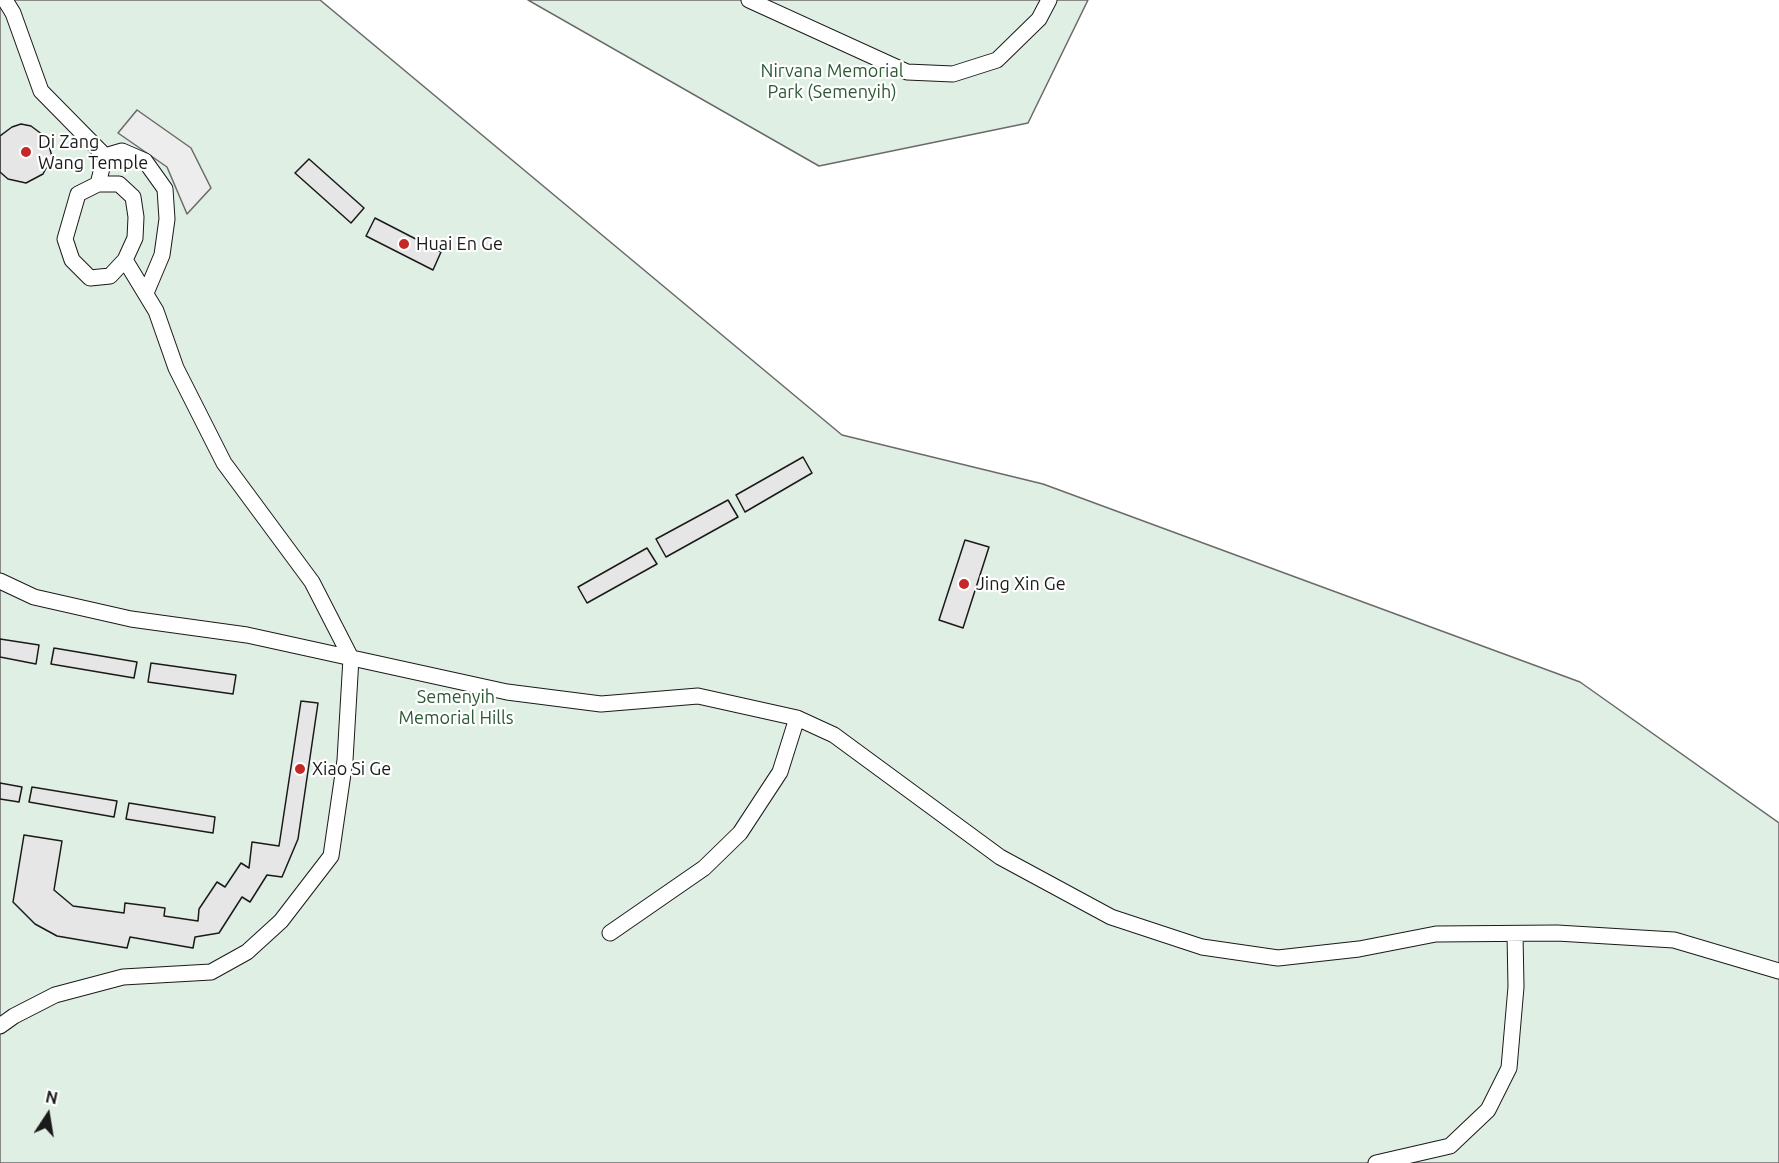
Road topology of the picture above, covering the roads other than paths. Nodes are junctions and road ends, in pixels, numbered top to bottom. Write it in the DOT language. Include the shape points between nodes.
graph roads {
  1 [pos="5,0"];
  2 [pos="749,0"];
  3 [pos="1049,0"];
  4 [pos="105,156"];
  5 [pos="98,184"];
  6 [pos="126,260"];
  7 [pos="146,292"];
  8 [pos="0,581"];
  9 [pos="351,658"];
  10 [pos="797,718"];
  11 [pos="610,933"];
  12 [pos="1515,934"];
  13 [pos="1779,971"];
  14 [pos="0,1026"];
  15 [pos="1376,1163"];
  1 -- 4 [label="lane" via="41,91"];
  2 -- 3 [label="lane" via="907,72 953,74 997,60 1039,19"];
  4 -- 5 [label="lane"];
  4 -- 7 [label="lane" via="122,151 145,161 165,189 167,219 162,255"];
  5 -- 6 [label="lane" via="119,184 133,197 135,238"];
  5 -- 6 [label="lane" via="78,194 68,222 65,240 72,260 90,278 110,276"];
  6 -- 7 [label="lane"];
  7 -- 9 [label="lane" via="176,368 224,463 312,582"];
  8 -- 9 [label="lane" via="34,597 131,620 247,635"];
  9 -- 10 [label="lane" via="507,692 601,704 698,696"];
  9 -- 14 [label="lane" via="345,760 331,856 281,921 246,952 211,972 123,977 55,995"];
  10 -- 11 [label="lane" via="780,772 740,833 704,868"];
  10 -- 12 [label="lane" via="834,735 1000,857 1111,917 1202,947 1278,958 1359,949 1436,934"];
  12 -- 13 [label="lane" via="1674,940"];
  12 -- 15 [label="lane" via="1516,987 1509,1068 1488,1110 1450,1146"];
}
